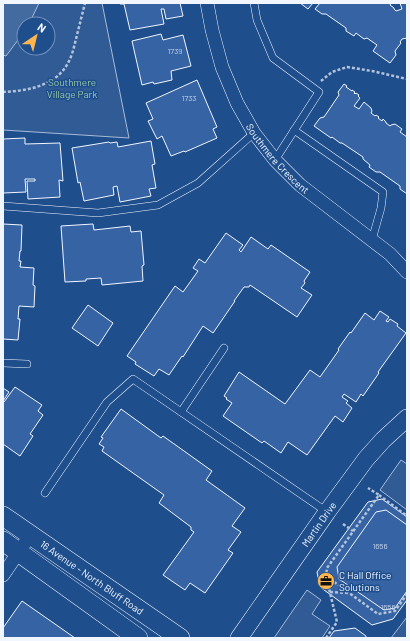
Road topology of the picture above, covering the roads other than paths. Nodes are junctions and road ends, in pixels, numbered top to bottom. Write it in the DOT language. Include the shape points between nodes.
graph roads {
  1 [pos="207,3"];
  2 [pos="254,3"];
  3 [pos="294,130"];
  4 [pos="254,132"];
  5 [pos="275,160"];
  6 [pos="3,206"];
  7 [pos="372,240"];
  8 [pos="407,272"];
  9 [pos="224,348"];
  10 [pos="3,363"];
  11 [pos="27,364"];
  12 [pos="181,412"];
  13 [pos="407,418"];
  14 [pos="44,493"];
  15 [pos="327,512"];
  16 [pos="3,516"];
  17 [pos="31,534"];
  18 [pos="3,541"];
  19 [pos="18,552"];
  20 [pos="3,575"];
  21 [pos="138,638"];
  22 [pos="180,638"];
  23 [pos="238,638"];
  1 -- 4 [label="street, Southmere Crescent" via="222,67"];
  2 -- 3 [label="lane" via="257,20 273,58 319,92"];
  3 -- 5 [label="lane"];
  3 -- 7 [label="lane" via="383,192"];
  4 -- 5 [label="street, Southmere Crescent"];
  4 -- 6 [label="lane" via="198,183 158,205 98,213"];
  5 -- 7 [label="street, Southmere Crescent" via="300,185"];
  7 -- 8 [label="street, Southmere Crescent"];
  9 -- 12 [label="lane"];
  10 -- 11 [label="lane"];
  12 -- 14 [label="lane" via="133,379 107,402"];
  12 -- 15 [label="lane"];
  13 -- 15 [label="street, Martin Drive" via="366,459"];
  15 -- 23 [label="street, Martin Drive"];
  16 -- 17 [label="main road, 16 Avenue - North Bluff Road"];
  17 -- 19 [label="street"];
  17 -- 22 [label="main road, 16 Avenue - North Bluff Road"];
  18 -- 19 [label="main road"];
  19 -- 20 [label="street"];
  19 -- 21 [label="main road"];
}
